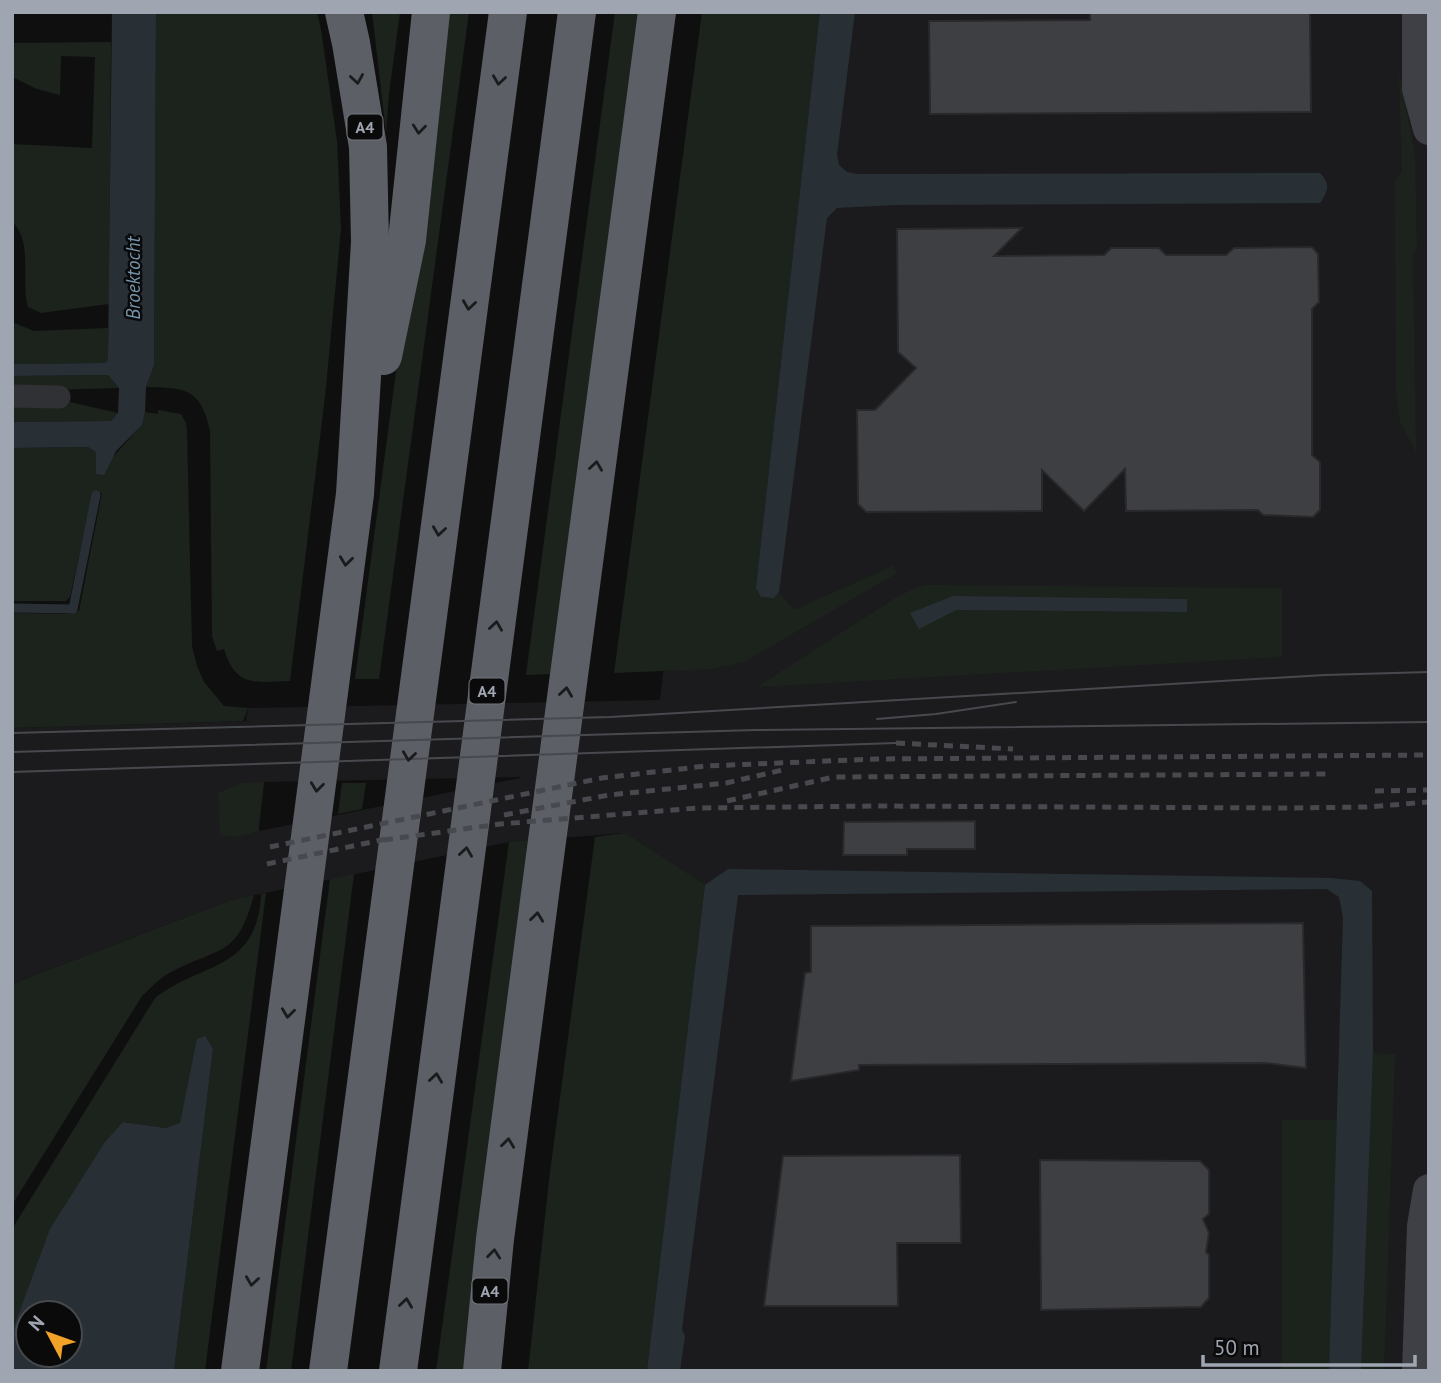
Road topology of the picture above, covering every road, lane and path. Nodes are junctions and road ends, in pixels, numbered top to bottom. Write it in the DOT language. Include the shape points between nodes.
graph roads {
  1 [pos="344,12"];
  2 [pos="431,12"];
  3 [pos="508,12"];
  4 [pos="578,12"];
  5 [pos="657,12"];
  6 [pos="1418,12"];
  7 [pos="1429,128"];
  8 [pos="12,396"];
  9 [pos="59,397"];
  10 [pos="355,494"];
  11 [pos="1429,1190"];
  12 [pos="240,1371"];
  13 [pos="328,1371"];
  14 [pos="398,1371"];
  15 [pos="482,1371"];
  16 [pos="1418,1371"];
  1 -- 10 [label="highway, A4, one-way" via="369,161 370,243"];
  2 -- 10 [label="highway, A4, one-way" via="407,240"];
  3 -- 13 [label="highway, one-way"];
  14 -- 4 [label="highway, A4, one-way"];
  15 -- 5 [label="highway, A4, one-way" via="495,1239"];
  6 -- 7 [label="main road" via="1419,89"];
  8 -- 9 [label="street"];
  10 -- 12 [label="highway, A4, one-way"];
  11 -- 16 [label="main road" via="1423,1226"];
}
